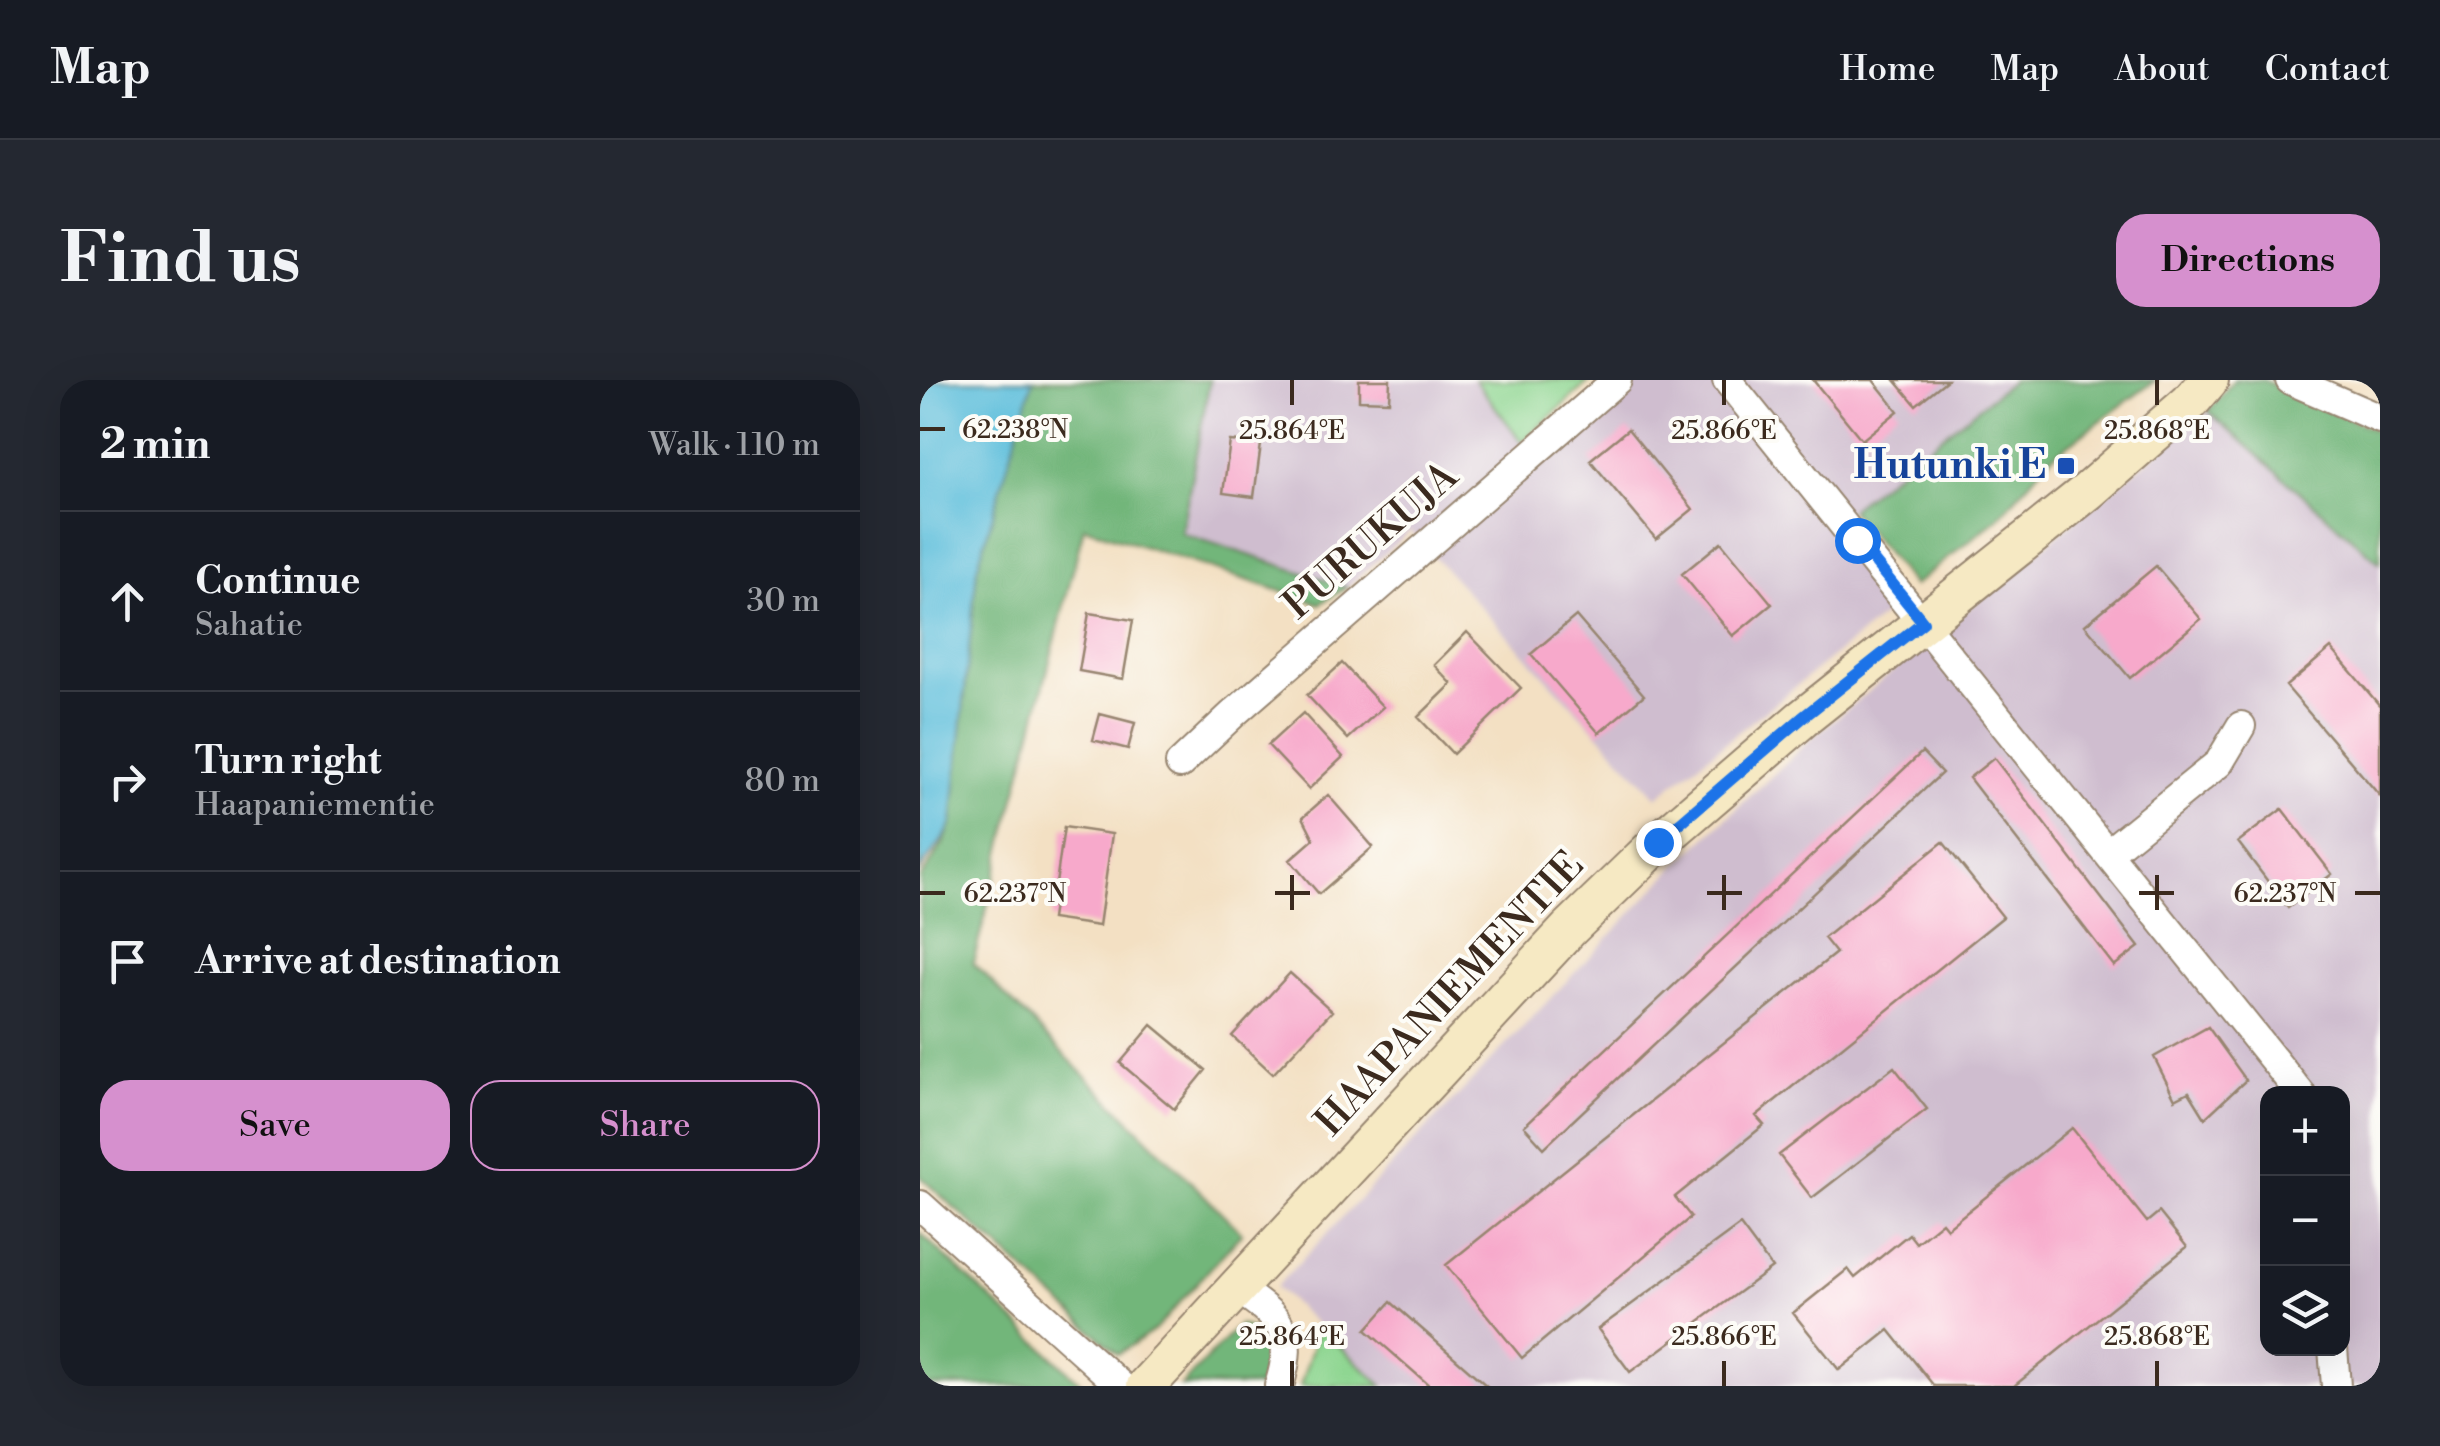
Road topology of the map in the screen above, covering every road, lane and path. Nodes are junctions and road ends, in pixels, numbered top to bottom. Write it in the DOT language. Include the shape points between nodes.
graph roads {
  1 [pos="1617,380"];
  2 [pos="1727,380"];
  3 [pos="2209,380"];
  4 [pos="2296,382"];
  5 [pos="2380,419"];
  6 [pos="1923,622"];
  7 [pos="2241,726"];
  8 [pos="1180,764"];
  9 [pos="2109,852"];
  10 [pos="2295,1086"];
  11 [pos="920,1205"];
  12 [pos="1237,1288"];
  13 [pos="2334,1356"];
  14 [pos="1121,1386"];
  15 [pos="1146,1386"];
  16 [pos="1278,1386"];
  17 [pos="2336,1386"];
  1 -- 8 [label="street, PURUKUJA"];
  2 -- 6 [label="street"];
  3 -- 6 [label="street, HAAPANIEMENTIE" via="2088,491"];
  4 -- 5 [label="street"];
  6 -- 9 [label="street"];
  6 -- 12 [label="street, HAAPANIEMENTIE" via="1658,842"];
  7 -- 9 [label="street" via="2218,763"];
  9 -- 10 [label="street"];
  11 -- 14 [label="street"];
  12 -- 15 [label="street, HAAPANIEMENTIE"];
  12 -- 16 [label="street" via="1284,1331 1287,1358"];
  13 -- 17 [label="street"];
}
